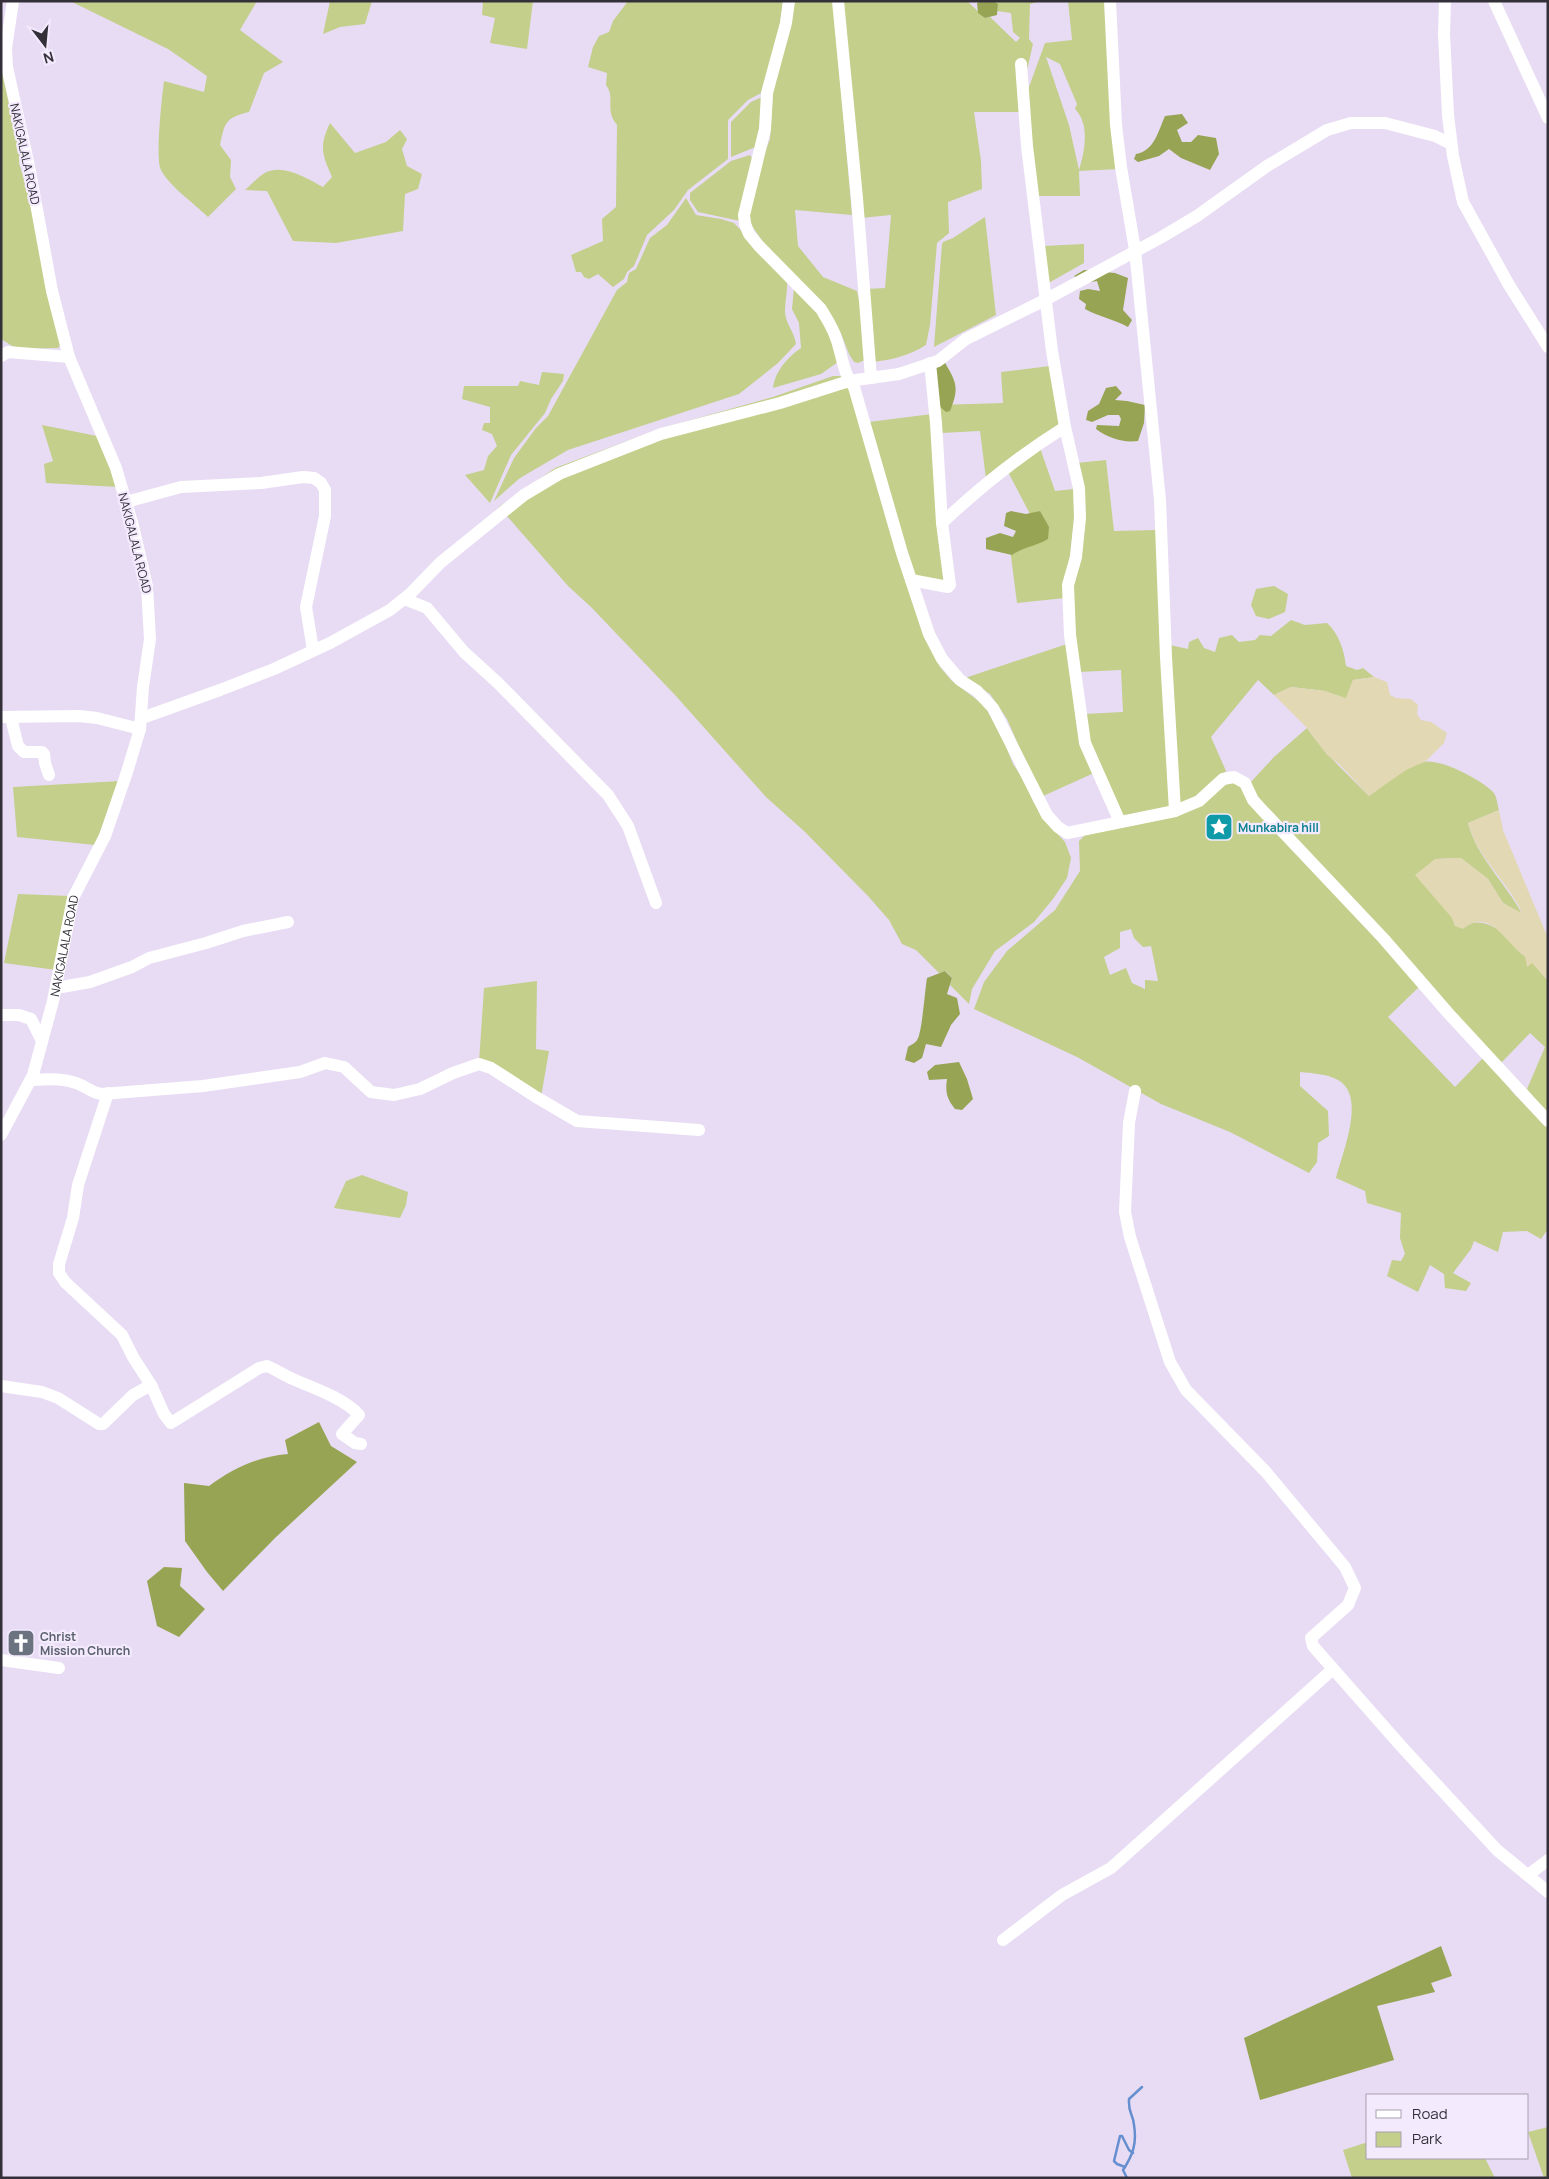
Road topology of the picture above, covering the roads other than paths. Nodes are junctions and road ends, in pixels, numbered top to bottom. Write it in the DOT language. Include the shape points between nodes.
graph roads {
  1 [pos="13,1"];
  2 [pos="789,1"];
  3 [pos="838,1"];
  4 [pos="1110,1"];
  5 [pos="1445,1"];
  6 [pos="1494,1"];
  7 [pos="1021,64"];
  8 [pos="1548,118"];
  9 [pos="1451,144"];
  10 [pos="1135,250"];
  11 [pos="1045,300"];
  12 [pos="1548,347"];
  13 [pos="4,351"];
  14 [pos="69,357"];
  15 [pos="930,364"];
  16 [pos="871,378"];
  17 [pos="849,381"];
  18 [pos="1064,427"];
  19 [pos="126,502"];
  20 [pos="942,523"];
  21 [pos="910,580"];
  22 [pos="404,599"];
  23 [pos="313,650"];
  24 [pos="6,717"];
  25 [pos="141,723"];
  26 [pos="49,775"];
  27 [pos="1175,811"];
  28 [pos="1120,822"];
  29 [pos="656,902"];
  30 [pos="288,922"];
  31 [pos="56,988"];
  32 [pos="50,1012"];
  33 [pos="1,1015"];
  34 [pos="31,1019"];
  35 [pos="42,1041"];
  36 [pos="31,1080"];
  37 [pos="1135,1091"];
  38 [pos="108,1093"];
  39 [pos="1548,1121"];
  40 [pos="699,1130"];
  41 [pos="1,1135"];
  42 [pos="151,1385"];
  43 [pos="1,1386"];
  44 [pos="361,1444"];
  45 [pos="1,1660"];
  46 [pos="59,1668"];
  47 [pos="1333,1669"];
  48 [pos="1548,1860"];
  49 [pos="1528,1876"];
  50 [pos="1548,1892"];
  51 [pos="1004,1940"];
  1 -- 14 [label="street, NAKIGALALA ROAD" via="6,48 7,68 52,292"];
  2 -- 17 [label="street" via="767,92 765,129 744,215 745,224 759,246 822,310 836,338"];
  3 -- 16 [label="street"];
  4 -- 10 [label="street" via="1116,125"];
  5 -- 9 [label="street" via="1444,44"];
  6 -- 8 [label="street"];
  7 -- 11 [label="street"];
  9 -- 10 [label="street" via="1428,133 1385,123 1338,126 1267,166 1197,216"];
  9 -- 12 [label="street" via="1463,202"];
  10 -- 11 [label="street"];
  10 -- 27 [label="street" via="1160,500"];
  11 -- 15 [label="street" via="991,325"];
  11 -- 18 [label="street"];
  13 -- 14 [label="street"];
  14 -- 19 [label="street, NAKIGALALA ROAD" via="116,468"];
  15 -- 16 [label="street" via="899,374"];
  15 -- 20 [label="street"];
  16 -- 17 [label="street"];
  17 -- 21 [label="street" via="854,387"];
  17 -- 22 [label="street" via="661,434 559,474 524,495 440,563"];
  18 -- 20 [label="street" via="1008,466"];
  18 -- 28 [label="street" via="1080,488 1076,557 1068,585 1068,604 1082,731"];
  19 -- 23 [label="street" via="181,488 303,477 314,478 321,483 325,516 306,608"];
  19 -- 25 [label="street, NAKIGALALA ROAD" via="149,596 150,639"];
  20 -- 21 [label="street" via="950,585"];
  21 -- 28 [label="street" via="929,634 942,659 960,680 994,708 1047,815 1058,828 1067,832"];
  22 -- 23 [label="street" via="366,624"];
  22 -- 29 [label="street" via="427,608 464,652 608,795 628,826"];
  23 -- 25 [label="street"];
  24 -- 25 [label="street" via="79,716"];
  24 -- 26 [label="street" via="18,746 24,752 43,753"];
  25 -- 31 [label="street, NAKIGALALA ROAD" via="109,825 73,898"];
  27 -- 28 [label="street"];
  27 -- 39 [label="street" via="1199,801 1223,779 1234,777 1245,783 1259,806"];
  30 -- 31 [label="street" via="243,931 149,958 90,982"];
  31 -- 32 [label="street, NAKIGALALA ROAD"];
  32 -- 34 [label="street"];
  32 -- 35 [label="street, NAKIGALALA ROAD"];
  33 -- 34 [label="street" via="19,1014"];
  34 -- 35 [label="street"];
  35 -- 36 [label="street, NAKIGALALA ROAD"];
  36 -- 38 [label="street" via="67,1081 93,1092"];
  36 -- 41 [label="street, NAKIGALALA ROAD"];
  37 -- 47 [label="street" via="1129,1123 1125,1212 1170,1362 1186,1390 1266,1472 1345,1567 1356,1588 1348,1604 1311,1638 1313,1646"];
  38 -- 40 [label="street" via="203,1086 300,1072 325,1063 344,1067 371,1092 394,1094 420,1089 478,1064 491,1068 577,1120"];
  38 -- 42 [label="street" via="78,1185 59,1273 122,1335"];
  42 -- 43 [label="street" via="133,1395 104,1424 42,1392"];
  42 -- 44 [label="street" via="164,1414 172,1423 267,1366 332,1395 355,1410 359,1415 342,1434"];
  45 -- 46 [label="street"];
  47 -- 49 [label="street" via="1497,1850"];
  47 -- 51 [label="street" via="1112,1868 1062,1895"];
  48 -- 49 [label="street"];
  49 -- 50 [label="street"];
}
